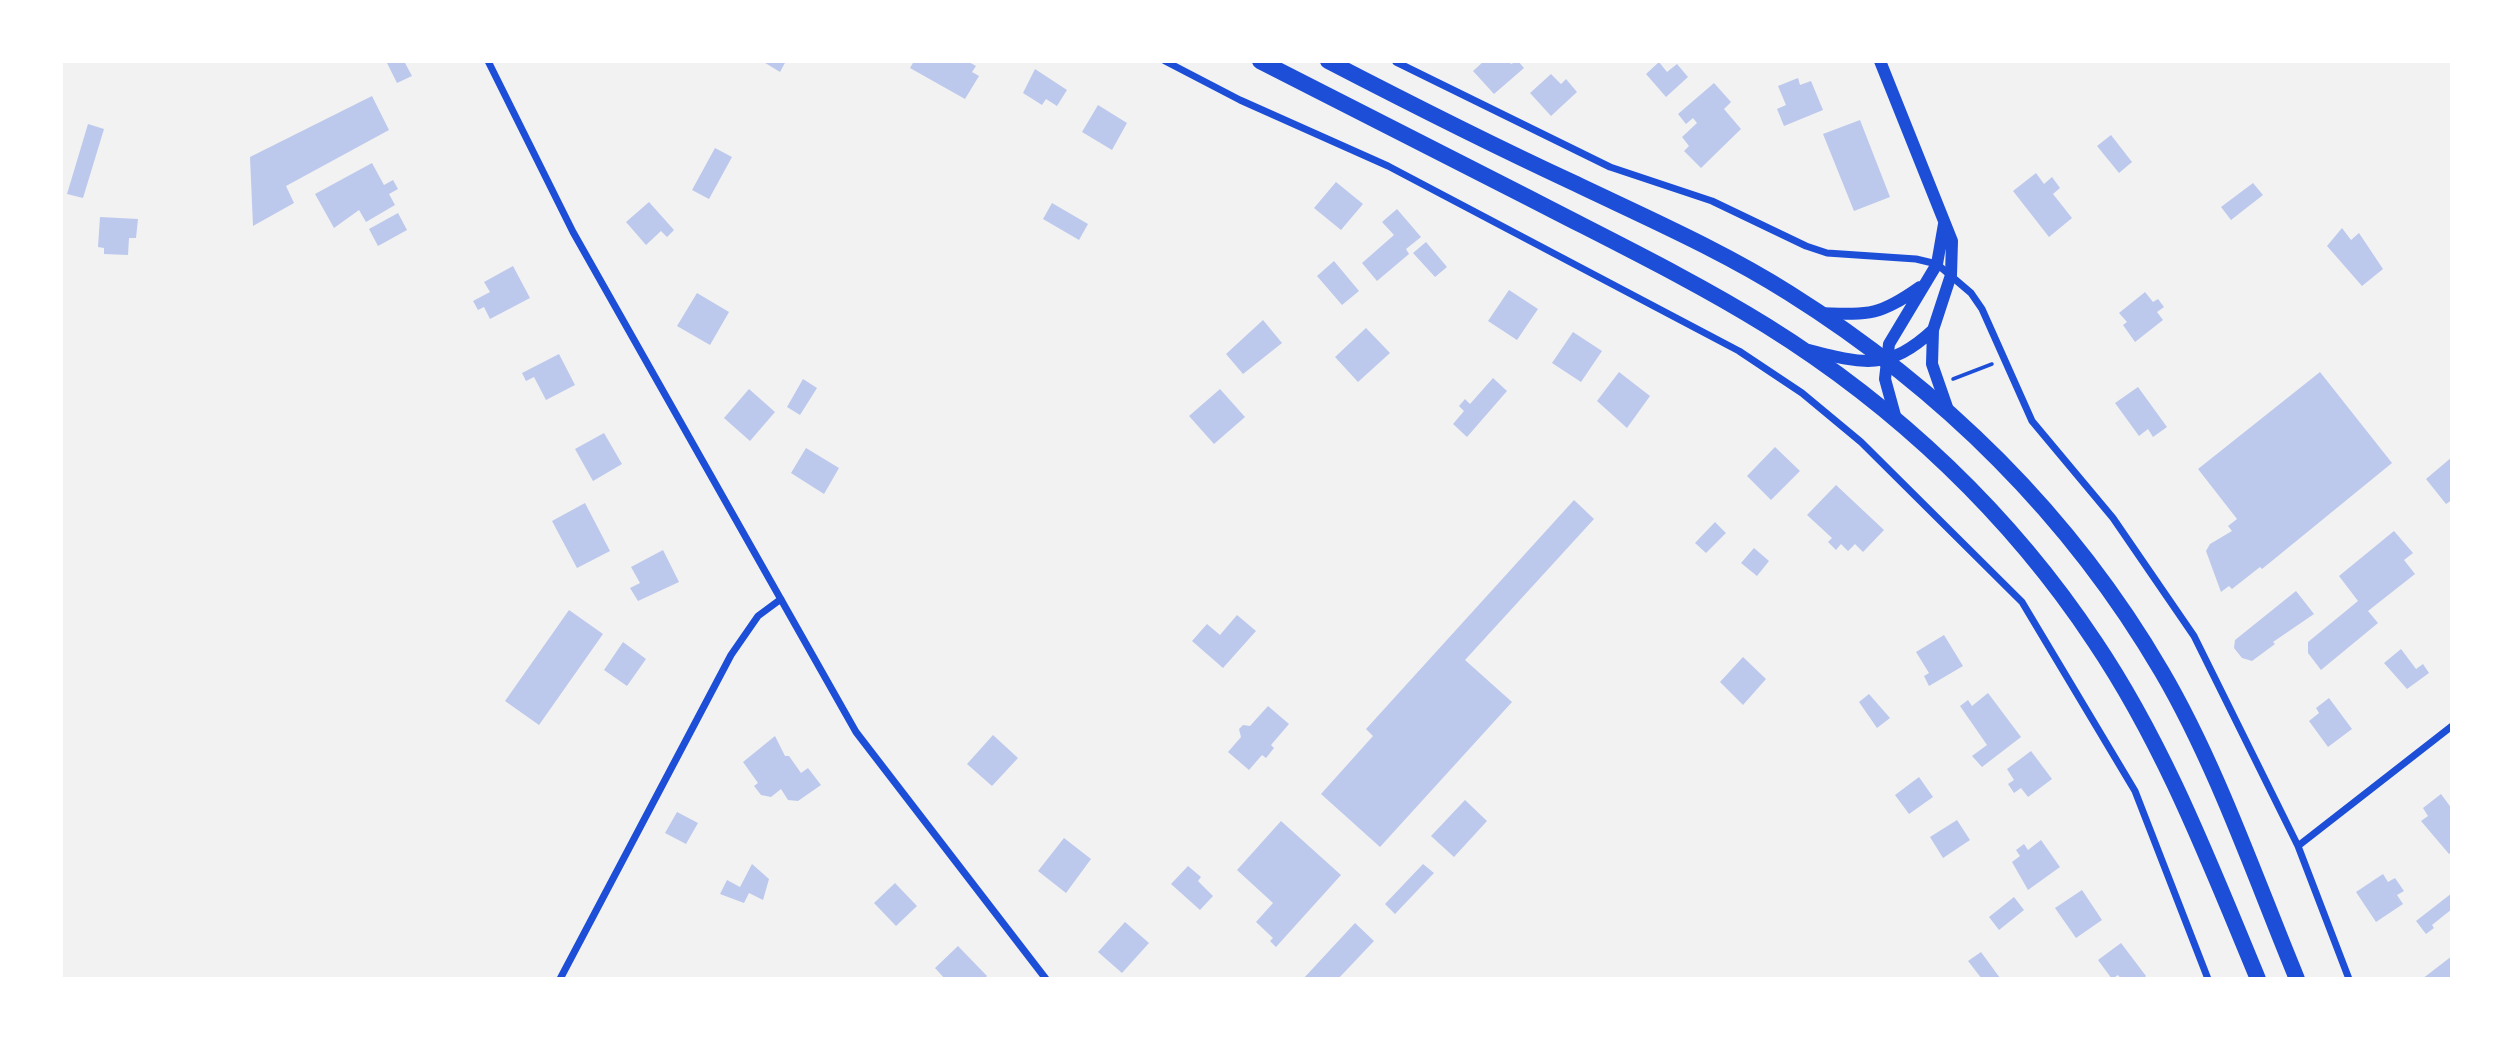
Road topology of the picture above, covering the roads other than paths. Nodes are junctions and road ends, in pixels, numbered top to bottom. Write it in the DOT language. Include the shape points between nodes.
graph roads {
  1 [pos="488,61"];
  2 [pos="1165,61"];
  3 [pos="1260,61"];
  4 [pos="1328,61"];
  5 [pos="1880,61"];
  6 [pos="1396,62"];
  7 [pos="1944,217"];
  8 [pos="1937,264"];
  9 [pos="1951,275"];
  10 [pos="1926,282"];
  11 [pos="1820,313"];
  12 [pos="1933,330"];
  13 [pos="1802,348"];
  14 [pos="1885,360"];
  15 [pos="1950,413"];
  16 [pos="1896,419"];
  17 [pos="781,599"];
  18 [pos="2452,726"];
  19 [pos="2298,846"];
  20 [pos="560,979"];
  21 [pos="1046,979"];
  22 [pos="2208,979"];
  23 [pos="2258,979"];
  24 [pos="2297,979"];
  25 [pos="2349,979"];
  1 -- 17 [label="street" via="573,232"];
  2 -- 22 [label="street" via="1388,166 1739,351 1802,393 1861,442 2022,602 2135,791"];
  3 -- 13 [label="main road" via="1620,245"];
  4 -- 11 [label="main road" via="1696,243"];
  5 -- 7 [label="street"];
  6 -- 8 [label="street" via="1610,167 1712,201 1806,246 1826,253"];
  7 -- 8 [label="street"];
  7 -- 9 [label="street" via="1952,241"];
  8 -- 9 [label="street"];
  8 -- 10 [label="street"];
  9 -- 12 [label="street"];
  9 -- 19 [label="street" via="1982,309 2032,421 2113,518 2194,636"];
  10 -- 11 [label="street" via="1879,312"];
  10 -- 14 [label="street" via="1894,333"];
  11 -- 14 [label="main road"];
  12 -- 14 [label="street" via="1909,351"];
  12 -- 15 [label="street" via="1933,364"];
  13 -- 14 [label="street" via="1860,362"];
  13 -- 16 [label="main road"];
  14 -- 15 [label="main road"];
  14 -- 16 [label="street"];
  15 -- 24 [label="main road" via="2035,494 2101,577 2152,656 2194,734"];
  16 -- 23 [label="main road" via="2015,534 2098,645 2162,760"];
  17 -- 20 [label="street" via="758,616 731,655"];
  17 -- 21 [label="street" via="856,732"];
  18 -- 19 [label="street"];
  19 -- 25 [label="street"];
}
